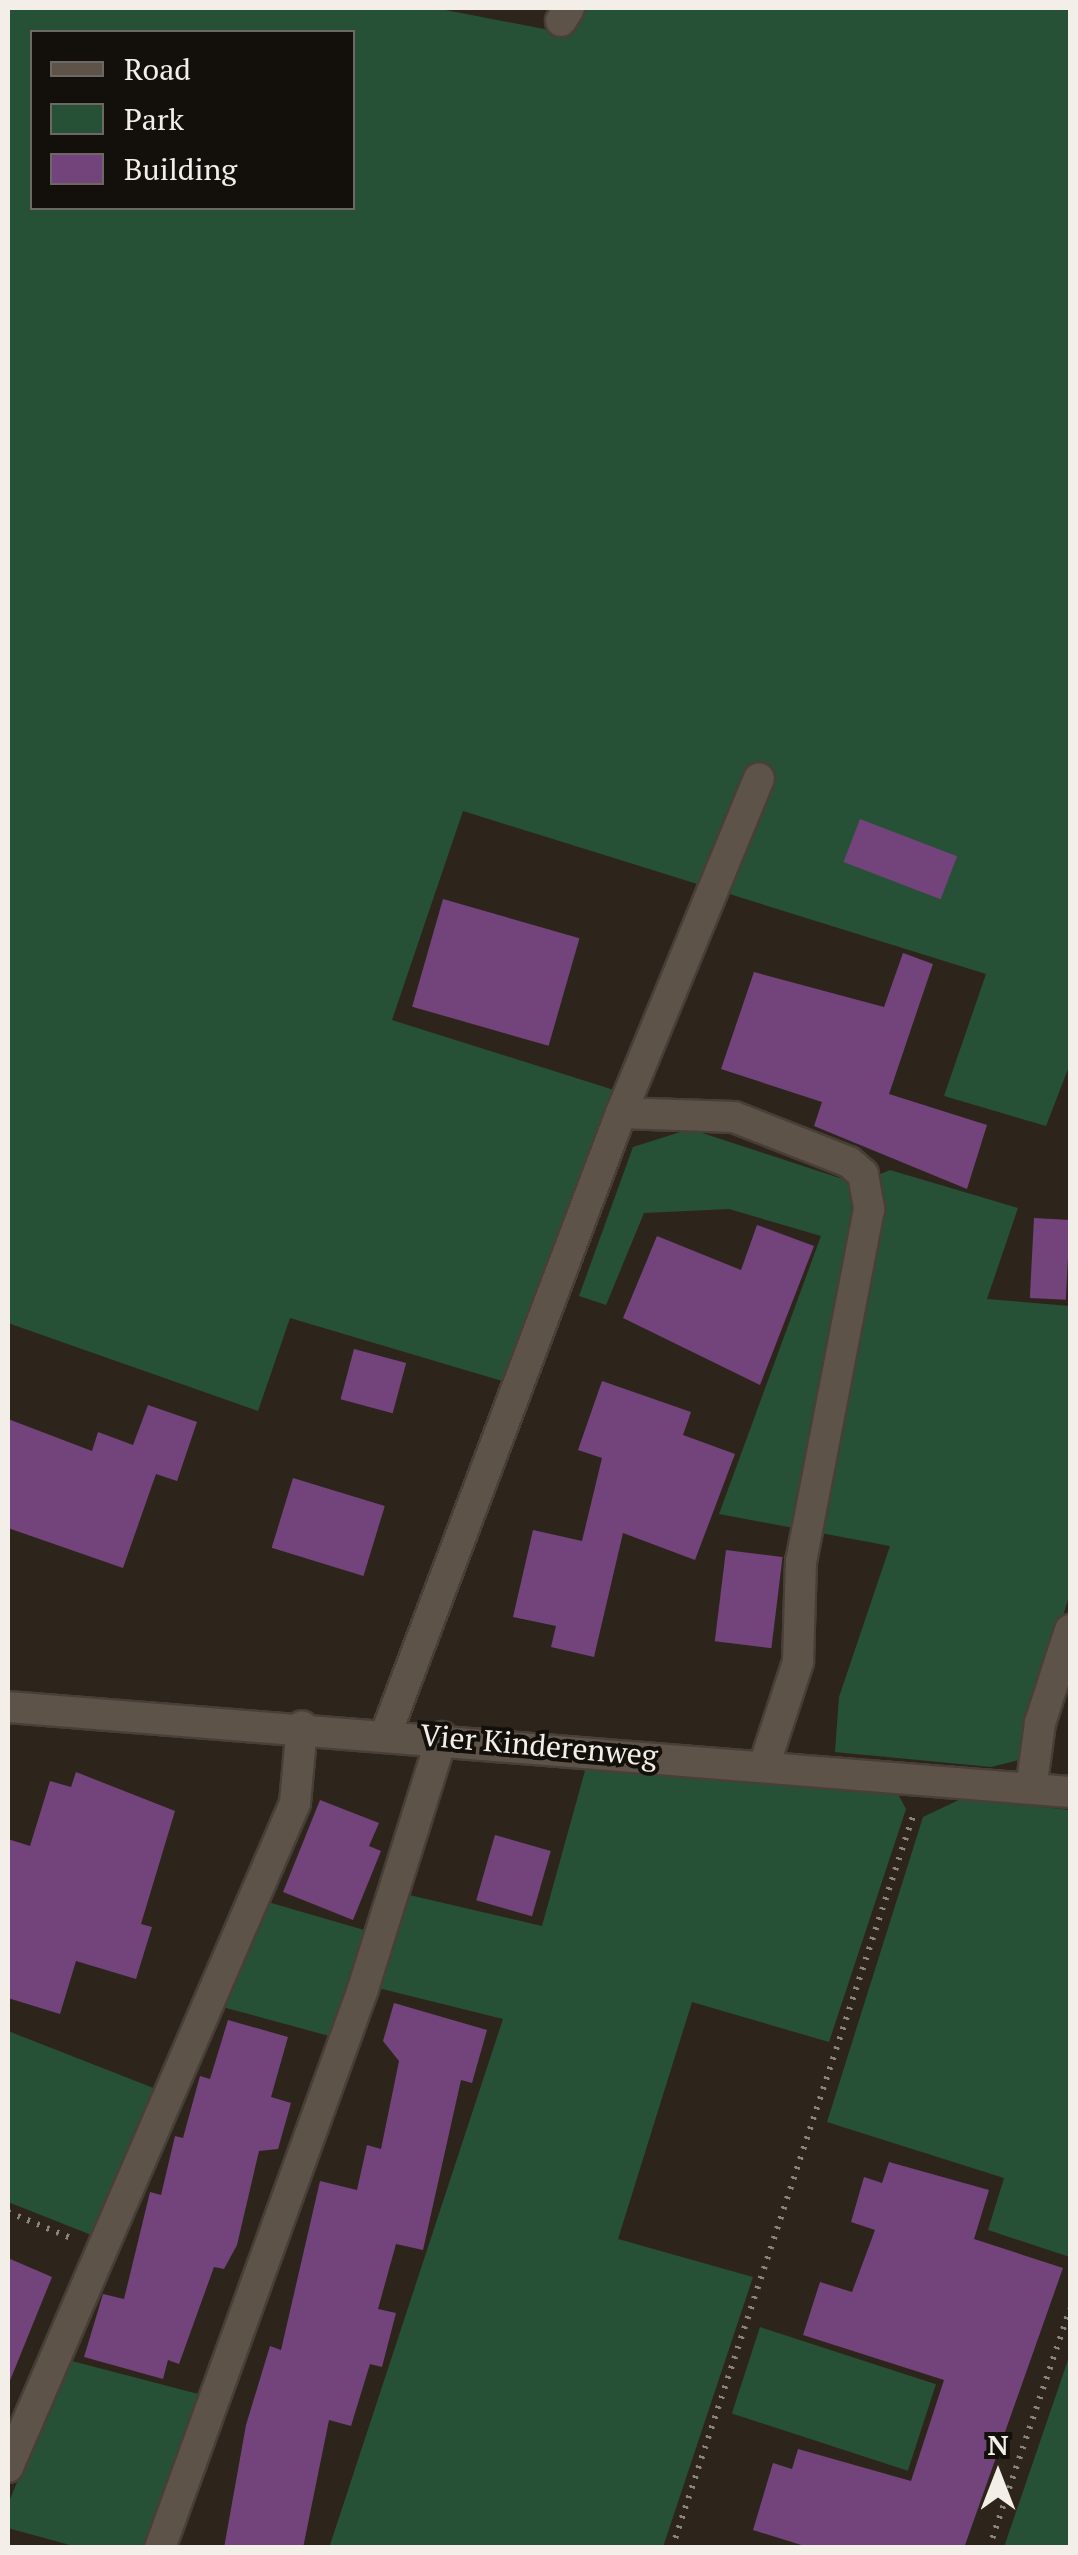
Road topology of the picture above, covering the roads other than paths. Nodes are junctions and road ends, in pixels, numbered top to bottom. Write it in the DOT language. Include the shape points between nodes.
graph roads {
  1 [pos="759,778"];
  2 [pos="621,1112"];
  3 [pos="1070,1630"];
  4 [pos="8,1707"];
  5 [pos="302,1726"];
  6 [pos="387,1730"];
  7 [pos="442,1737"];
  8 [pos="764,1766"];
  9 [pos="1031,1788"];
  10 [pos="1070,1792"];
  11 [pos="8,2468"];
  12 [pos="160,2548"];
  1 -- 2 [label="street"];
  2 -- 6 [label="street"];
  2 -- 8 [label="street" via="734,1118 779,1131 849,1162 867,1194 869,1236 801,1562 798,1662"];
  3 -- 9 [label="street"];
  4 -- 5 [label="street, Vier Kinderenweg"];
  5 -- 6 [label="street, Vier Kinderenweg"];
  5 -- 11 [label="street" via="295,1803"];
  6 -- 7 [label="street, Vier Kinderenweg"];
  7 -- 8 [label="street, Vier Kinderenweg"];
  7 -- 12 [label="street" via="389,1915"];
  8 -- 9 [label="street, Vier Kinderenweg"];
  9 -- 10 [label="street, Vier Kinderenweg"];
}
